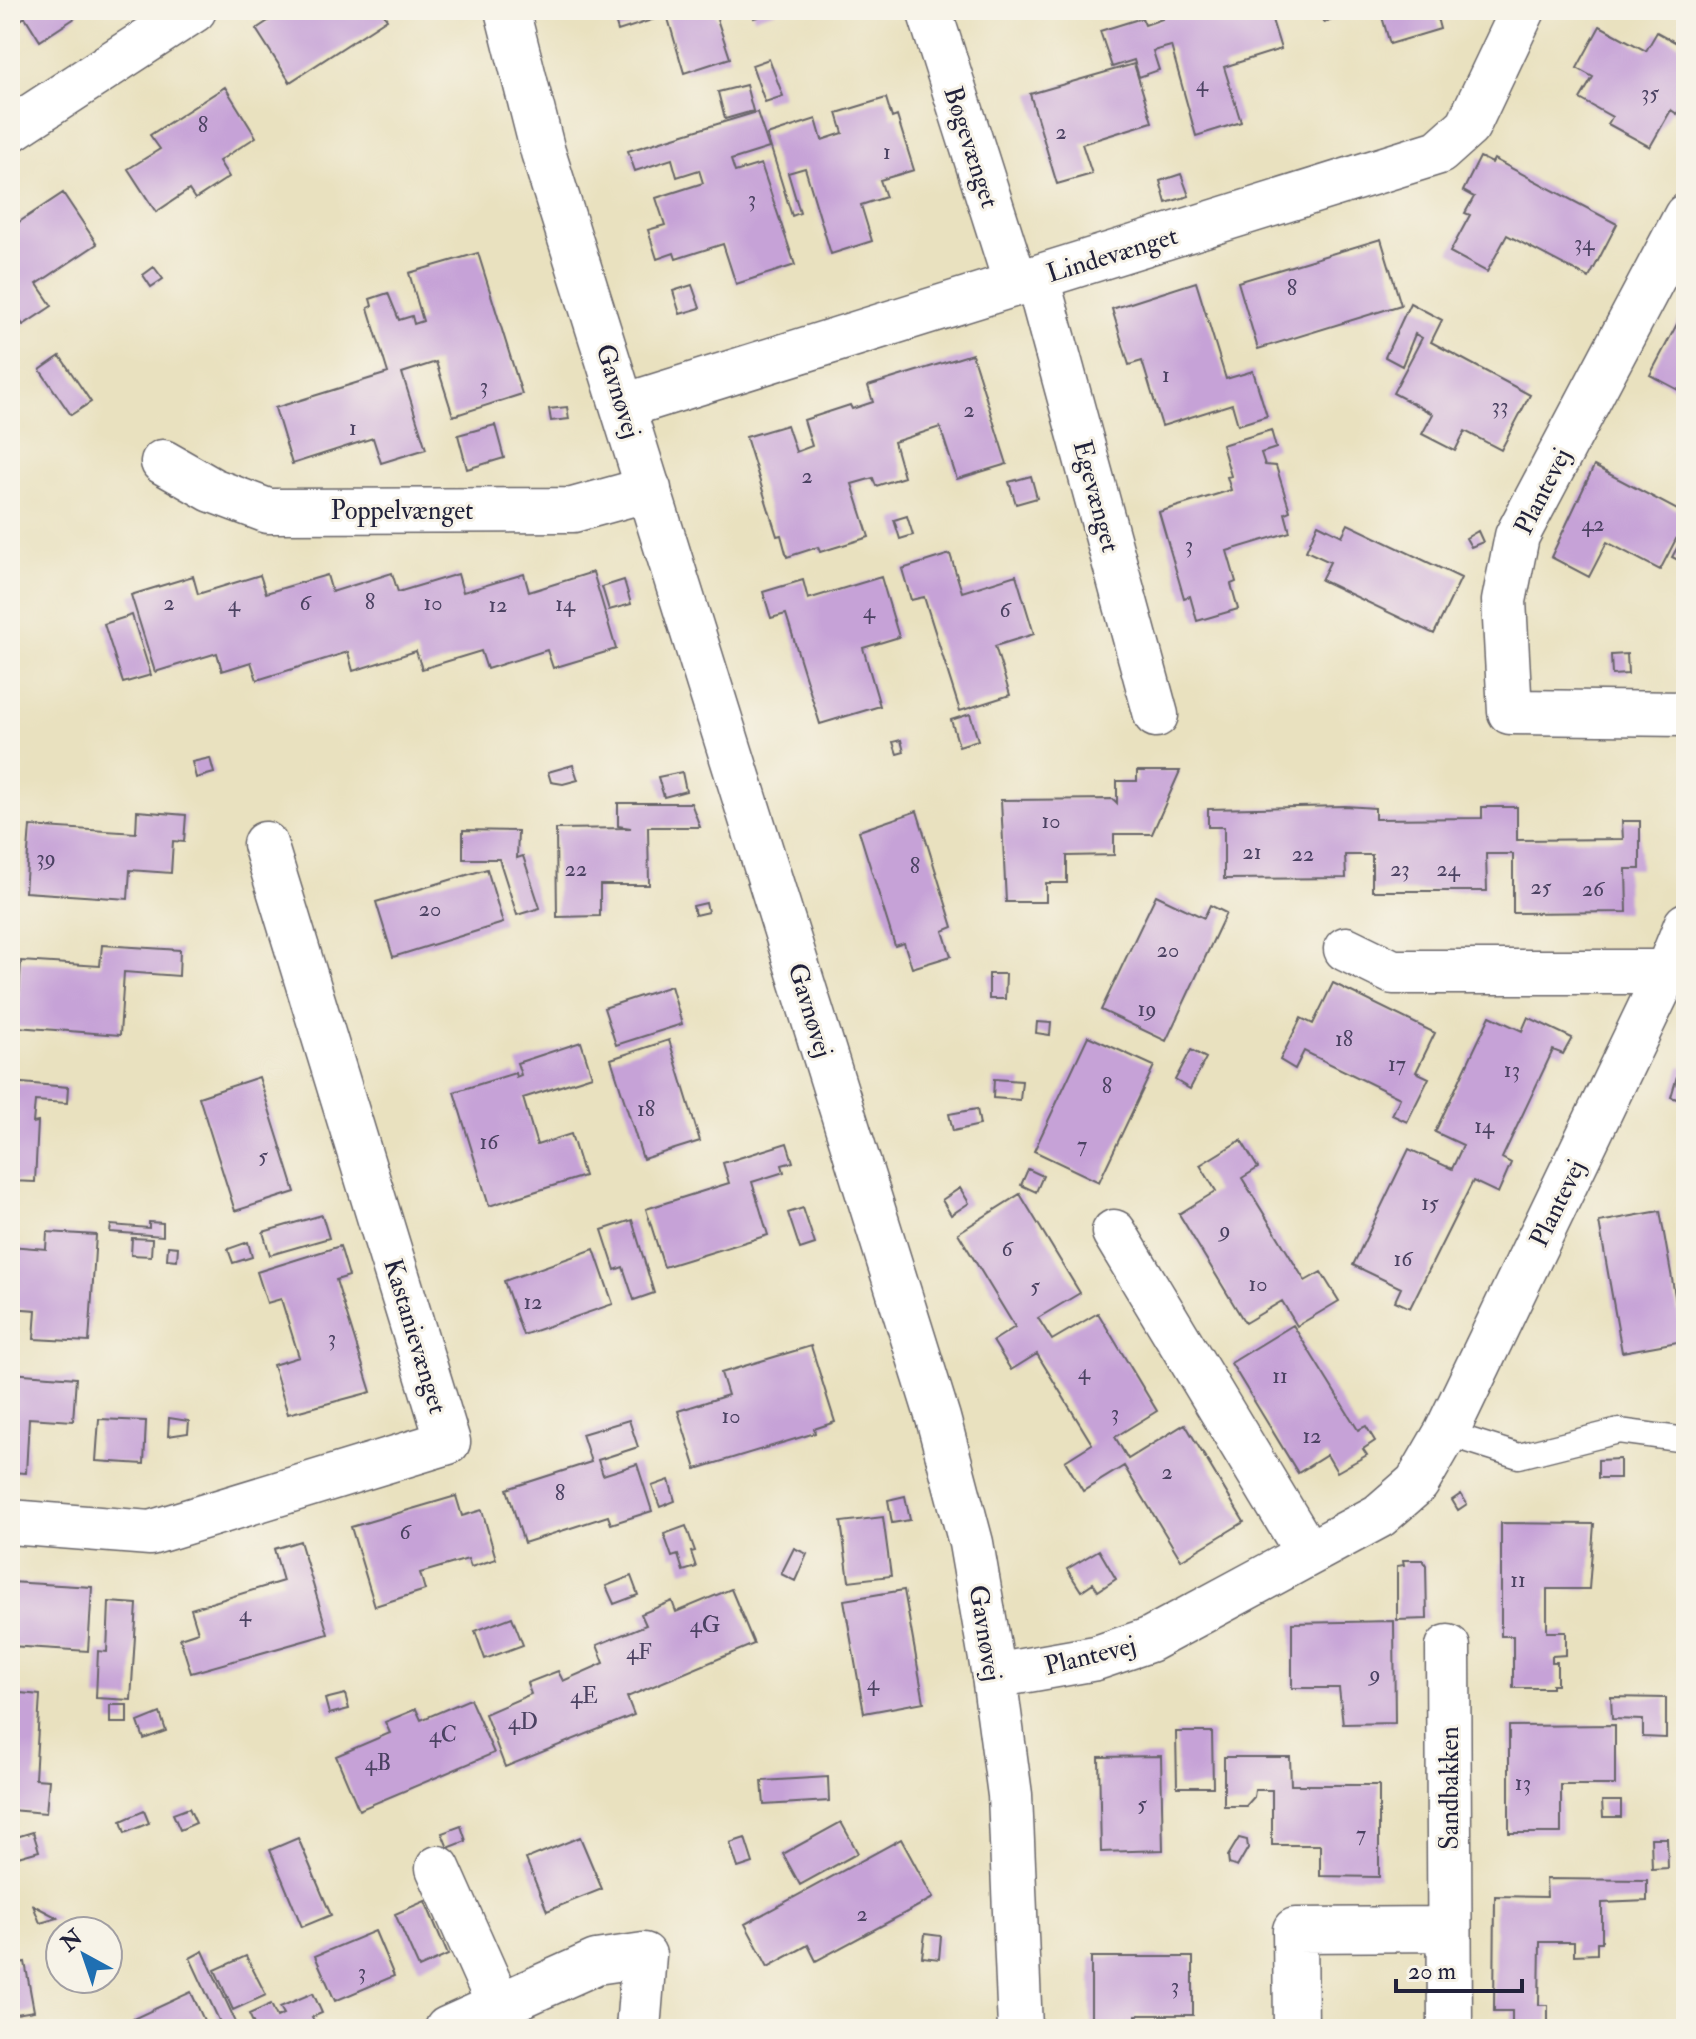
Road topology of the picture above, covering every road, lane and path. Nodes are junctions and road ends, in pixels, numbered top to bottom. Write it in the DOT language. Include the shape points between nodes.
graph roads {
  1 [pos="194,10"];
  2 [pos="507,10"];
  3 [pos="929,10"];
  4 [pos="1523,10"];
  5 [pos="10,130"];
  6 [pos="1686,216"];
  7 [pos="1027,281"];
  8 [pos="624,406"];
  9 [pos="163,462"];
  10 [pos="649,489"];
  11 [pos="1686,714"];
  12 [pos="1156,715"];
  13 [pos="265,844"];
  14 [pos="1686,925"];
  15 [pos="1346,949"];
  16 [pos="1667,972"];
  17 [pos="1114,1232"];
  18 [pos="1446,1433"];
  19 [pos="1686,1440"];
  20 [pos="10,1522"];
  21 [pos="1308,1554"];
  22 [pos="1448,1647"];
  23 [pos="994,1676"];
  24 [pos="438,1868"];
  25 [pos="1449,1929"];
  26 [pos="474,2017"];
  27 [pos="638,2029"];
  28 [pos="1020,2029"];
  29 [pos="1296,2029"];
  30 [pos="1450,2029"];
  1 -- 5 [label="street"];
  2 -- 8 [label="street, Gavnøvej" via="543,152"];
  3 -- 7 [label="street, Bøgevænget"];
  4 -- 7 [label="street, Lindevænget" via="1468,126 1439,152"];
  6 -- 11 [label="street, Plantevej" via="1517,536 1504,601 1510,712"];
  7 -- 8 [label="street, Lindevænget"];
  7 -- 12 [label="street, Egevænget"];
  8 -- 10 [label="street, Gavnøvej"];
  9 -- 10 [label="street, Poppelvænget" via="212,490 268,511 573,510"];
  10 -- 23 [label="street, Gavnøvej" via="938,1418 971,1543"];
  13 -- 20 [label="street, Kastanievænget" via="448,1442 150,1533"];
  14 -- 16 [label="street, Plantevej"];
  15 -- 16 [label="street" via="1393,972"];
  16 -- 18 [label="street, Plantevej"];
  17 -- 21 [label="street"];
  18 -- 19 [label="lane" via="1519,1456 1619,1431"];
  18 -- 21 [label="street, Plantevej" via="1417,1483 1379,1516"];
  21 -- 23 [label="street, Plantevej" via="1149,1640 1096,1658"];
  22 -- 25 [label="street, Sandbakken"];
  23 -- 28 [label="street, Gavnøvej" via="1010,1795"];
  24 -- 26 [label="street"];
  25 -- 29 [label="street" via="1295,1930"];
  25 -- 30 [label="street, Sandbakken"];
  26 -- 27 [label="street" via="596,1962 644,1955"];
}
